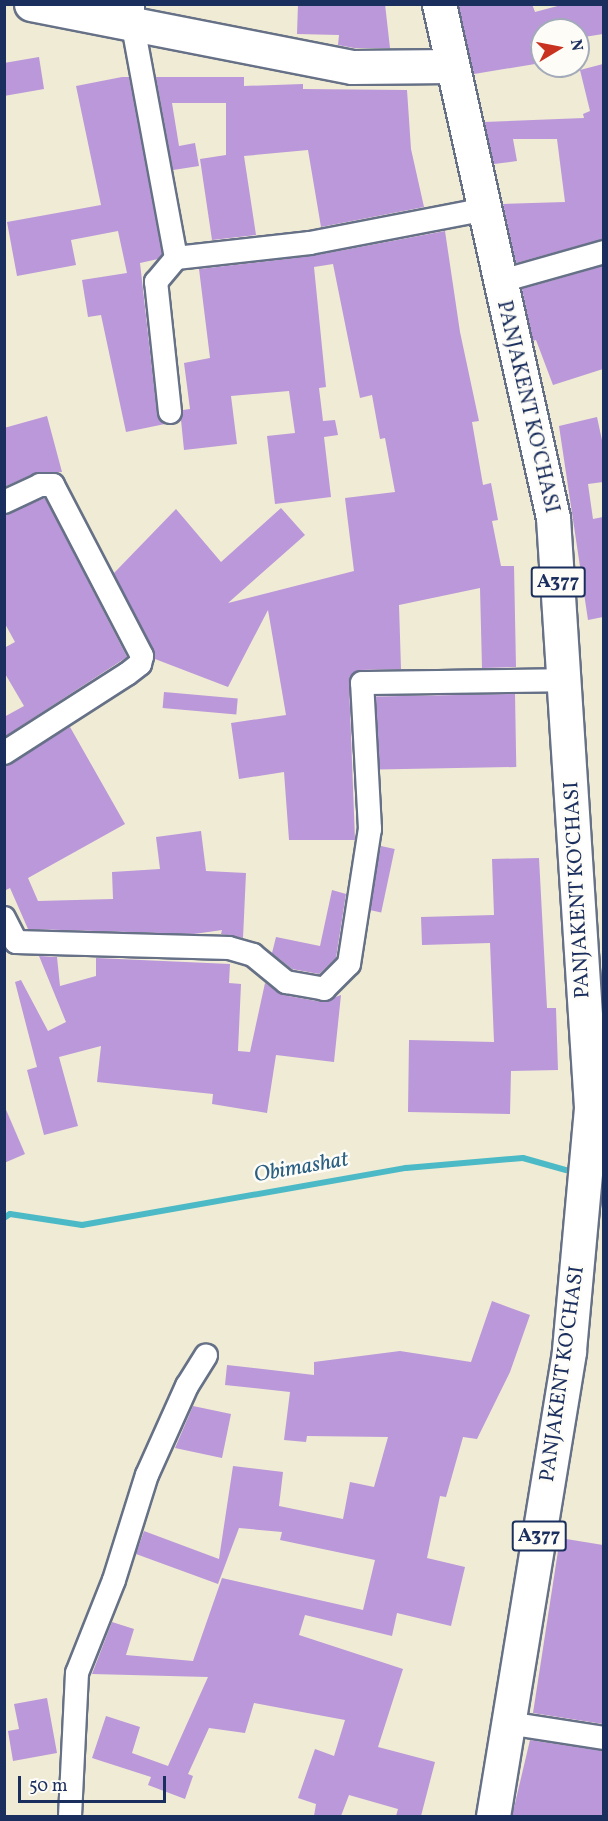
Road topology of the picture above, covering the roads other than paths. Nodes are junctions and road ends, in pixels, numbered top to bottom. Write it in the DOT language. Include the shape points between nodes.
graph roads {
  1 [pos="31,4"];
  2 [pos="439,4"];
  3 [pos="133,15"];
  4 [pos="451,66"];
  5 [pos="482,210"];
  6 [pos="603,252"];
  7 [pos="176,258"];
  8 [pos="498,282"];
  9 [pos="170,412"];
  10 [pos="4,502"];
  11 [pos="566,680"];
  12 [pos="4,753"];
  13 [pos="4,918"];
  14 [pos="206,1356"];
  15 [pos="508,1723"];
  16 [pos="603,1737"];
  17 [pos="70,1816"];
  18 [pos="493,1816"];
  1 -- 3 [label="main road"];
  2 -- 4 [label="main road, PANJAKENT KO'CHASI"];
  3 -- 4 [label="main road" via="352,67"];
  3 -- 7 [label="street"];
  4 -- 5 [label="main road, PANJAKENT KO'CHASI / A377"];
  5 -- 7 [label="street" via="310,243"];
  5 -- 8 [label="main road, PANJAKENT KO'CHASI / A377"];
  6 -- 8 [label="street"];
  7 -- 9 [label="street" via="156,282"];
  8 -- 11 [label="main road, PANJAKENT KO'CHASI / A377" via="553,518"];
  10 -- 12 [label="street" via="40,485 53,486 142,656 141,664 127,674"];
  11 -- 13 [label="street" via="362,682 370,829 349,964 324,989 286,982 253,955 229,948 15,942"];
  11 -- 15 [label="main road, PANJAKENT KO'CHASI / A377" via="591,1108 569,1352"];
  14 -- 17 [label="street" via="187,1386 147,1475 114,1580 76,1673"];
  15 -- 16 [label="street"];
  15 -- 18 [label="main road, PANJAKENT KO'CHASI / A377"];
}
